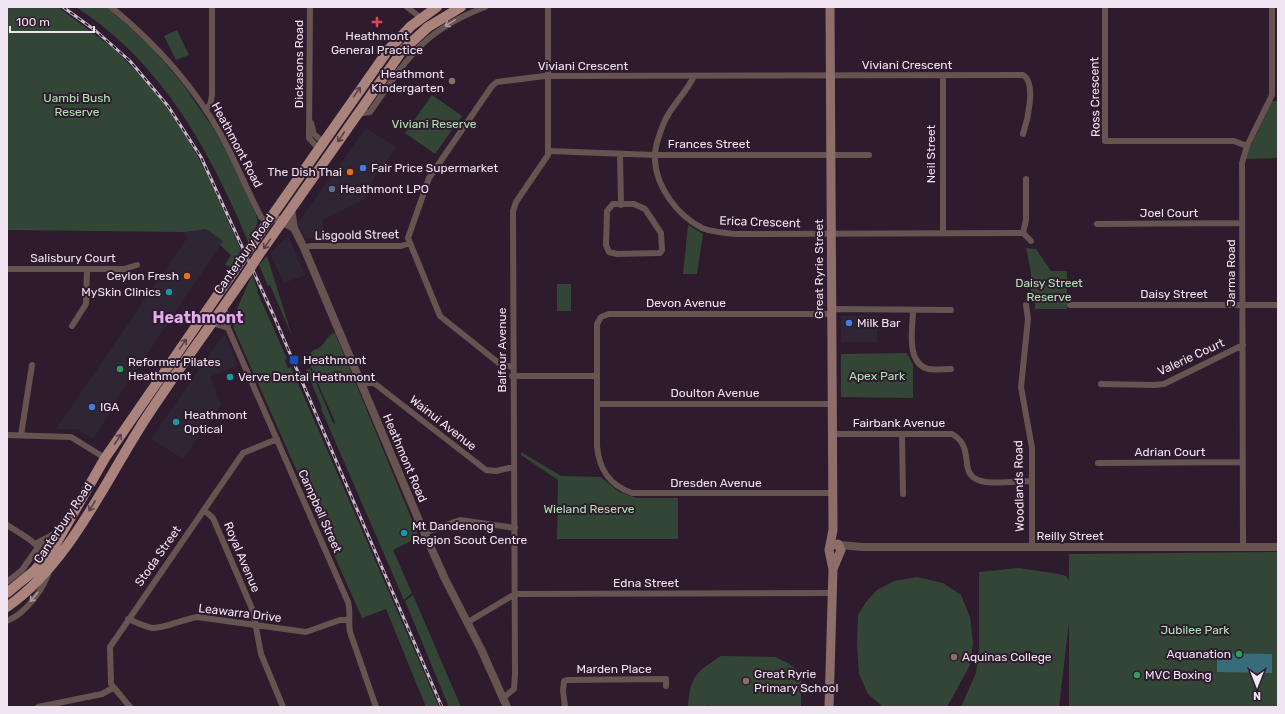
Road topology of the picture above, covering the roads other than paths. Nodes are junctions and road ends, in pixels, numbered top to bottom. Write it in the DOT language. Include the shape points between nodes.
graph roads {
  1 [pos="111,7"];
  2 [pos="212,7"];
  3 [pos="310,7"];
  4 [pos="437,7"];
  5 [pos="461,7"];
  6 [pos="485,7"];
  7 [pos="548,7"];
  8 [pos="830,7"];
  9 [pos="1105,7"];
  10 [pos="1272,7"];
  11 [pos="412,8"];
  12 [pos="421,18"];
  13 [pos="548,76"];
  14 [pos="694,76"];
  15 [pos="831,76"];
  16 [pos="943,76"];
  17 [pos="1275,95"];
  18 [pos="205,109"];
  19 [pos="357,114"];
  20 [pos="1023,134"];
  21 [pos="320,145"];
  22 [pos="1247,146"];
  23 [pos="548,151"];
  24 [pos="334,154"];
  25 [pos="620,154"];
  26 [pos="655,155"];
  27 [pos="831,155"];
  28 [pos="869,155"];
  29 [pos="1026,179"];
  30 [pos="621,204"];
  31 [pos="292,209"];
  32 [pos="269,219"];
  33 [pos="1242,223"];
  34 [pos="1097,224"];
  35 [pos="280,225"];
  36 [pos="296,231"];
  37 [pos="943,233"];
  38 [pos="1023,233"];
  39 [pos="831,234"];
  40 [pos="1031,241"];
  41 [pos="410,243"];
  42 [pos="304,248"];
  43 [pos="137,265"];
  44 [pos="87,268"];
  45 [pos="7,269"];
  46 [pos="227,281"];
  47 [pos="240,283"];
  48 [pos="1070,305"];
  49 [pos="1242,305"];
  50 [pos="1278,305"];
  51 [pos="224,306"];
  52 [pos="1026,306"];
  53 [pos="913,310"];
  54 [pos="951,310"];
  55 [pos="831,312"];
  56 [pos="212,323"];
  57 [pos="72,326"];
  58 [pos="228,328"];
  59 [pos="1243,345"];
  60 [pos="32,365"];
  61 [pos="512,367"];
  62 [pos="950,369"];
  63 [pos="164,373"];
  64 [pos="512,376"];
  65 [pos="597,376"];
  66 [pos="173,380"];
  67 [pos="1100,384"];
  68 [pos="361,385"];
  69 [pos="598,404"];
  70 [pos="832,404"];
  71 [pos="832,434"];
  72 [pos="7,435"];
  73 [pos="21,435"];
  74 [pos="902,435"];
  75 [pos="277,439"];
  76 [pos="105,458"];
  77 [pos="1243,462"];
  78 [pos="1098,463"];
  79 [pos="117,465"];
  80 [pos="514,467"];
  81 [pos="1031,481"];
  82 [pos="832,493"];
  83 [pos="903,494"];
  84 [pos="204,510"];
  85 [pos="7,525"];
  86 [pos="67,527"];
  87 [pos="515,528"];
  88 [pos="424,533"];
  89 [pos="37,544"];
  90 [pos="1243,547"];
  91 [pos="1278,547"];
  92 [pos="1032,548"];
  93 [pos="836,549"];
  94 [pos="48,562"];
  95 [pos="7,582"];
  96 [pos="7,593"];
  97 [pos="831,593"];
  98 [pos="516,594"];
  99 [pos="7,607"];
  100 [pos="128,619"];
  101 [pos="349,620"];
  102 [pos="7,621"];
  103 [pos="468,622"];
  104 [pos="256,626"];
  105 [pos="666,680"];
  106 [pos="113,688"];
  107 [pos="503,698"];
  108 [pos="38,707"];
  109 [pos="130,707"];
  110 [pos="283,707"];
  111 [pos="376,707"];
  112 [pos="507,707"];
  113 [pos="566,707"];
  114 [pos="829,707"];
  1 -- 18 [label="street, Heathmont Road" via="135,27 169,62"];
  2 -- 18 [label="street" via="212,95 210,105"];
  3 -- 21 [label="street, Dickasons Road" via="310,121 312,136"];
  4 -- 12 [label="main road, Canterbury Road"];
  5 -- 19 [label="main road, Canterbury Road" via="428,27 402,51"];
  6 -- 19 [label="street, one-way" via="447,24 425,41 406,59 370,112"];
  7 -- 13 [label="street, Balfour Avenue"];
  8 -- 15 [label="main road, Great Ryrie Street"];
  9 -- 22 [label="street, Ross Crescent" via="1105,142 1234,141"];
  10 -- 17 [label="street, Jarma Road"];
  11 -- 12 [label="street"];
  21 -- 12 [label="main road, Canterbury Road, one-way" via="389,49"];
  13 -- 14 [label="street, Viviani Crescent"];
  13 -- 23 [label="street, Balfour Avenue"];
  13 -- 41 [label="street, Viviani Crescent" via="505,80 492,86 429,178 409,233"];
  14 -- 15 [label="street, Viviani Crescent"];
  14 -- 26 [label="street, Erica Crescent" via="689,88 664,122"];
  15 -- 16 [label="street, Viviani Crescent"];
  15 -- 27 [label="main road, Great Ryrie Street"];
  16 -- 20 [label="street, Viviani Crescent" via="1025,75 1030,103"];
  16 -- 37 [label="street, Neil Street"];
  17 -- 22 [label="street, Jarma Road"];
  18 -- 32 [label="street, Heathmont Road" via="234,159 257,210"];
  19 -- 24 [label="main road, Canterbury Road, one-way"];
  21 -- 24 [label="main road"];
  21 -- 32 [label="main road, Canterbury Road"];
  22 -- 33 [label="street, Jarma Road" via="1242,163"];
  23 -- 25 [label="street, Frances Street"];
  23 -- 61 [label="street, Balfour Avenue" via="547,158 513,209"];
  24 -- 31 [label="main road, Canterbury Road"];
  25 -- 26 [label="street, Frances Street"];
  25 -- 30 [label="street"];
  26 -- 27 [label="street, Frances Street"];
  26 -- 39 [label="street, Erica Crescent" via="660,180 671,200 686,217 702,227 735,234"];
  27 -- 28 [label="street, Frances Street"];
  27 -- 39 [label="main road, Great Ryrie Street"];
  29 -- 38 [label="street" via="1026,220"];
  30 -- 30 [label="street" via="638,206 647,212 661,233 660,253 617,254 608,250 607,211 611,205"];
  31 -- 35 [label="main road, Canterbury Road"];
  31 -- 36 [label="street"];
  32 -- 35 [label="street"];
  32 -- 46 [label="main road, Canterbury Road, bridge"];
  33 -- 34 [label="street, Joel Court"];
  33 -- 49 [label="street, Jarma Road"];
  35 -- 36 [label="street"];
  35 -- 47 [label="main road, Canterbury Road, one-way, bridge"];
  36 -- 42 [label="street, Heathmont Road"];
  37 -- 38 [label="street, Erica Crescent"];
  37 -- 39 [label="street, Erica Crescent"];
  38 -- 40 [label="street"];
  39 -- 55 [label="main road, Great Ryrie Street"];
  41 -- 42 [label="street, Lisgoold Street" via="401,246"];
  41 -- 61 [label="street, Viviani Crescent" via="440,316 500,364"];
  42 -- 68 [label="street, Heathmont Road"];
  43 -- 44 [label="street, Salisbury Court" via="124,269"];
  44 -- 45 [label="street, Salisbury Court"];
  44 -- 57 [label="street" via="86,304"];
  46 -- 47 [label="main road" via="235,280"];
  63 -- 46 [label="main road, Canterbury Road, one-way"];
  47 -- 51 [label="main road, Canterbury Road"];
  48 -- 49 [label="street, Daisy Street"];
  49 -- 50 [label="street, Daisy Street"];
  49 -- 59 [label="street, Jarma Road"];
  51 -- 56 [label="main road, Canterbury Road"];
  51 -- 58 [label="street, Campbell Street"];
  52 -- 81 [label="street, Woodlands Road" via="1028,319 1021,387 1032,448"];
  53 -- 54 [label="street"];
  53 -- 55 [label="street"];
  53 -- 62 [label="street" via="913,354 917,363 930,369"];
  55 -- 65 [label="street, Devon Avenue" via="604,315 598,319 597,324"];
  55 -- 70 [label="main road, Great Ryrie Street"];
  56 -- 58 [label="street"];
  56 -- 66 [label="main road, Canterbury Road"];
  58 -- 75 [label="street, Campbell Street"];
  59 -- 67 [label="street, Valerie Court" via="1164,384"];
  59 -- 77 [label="street, Jarma Road"];
  60 -- 73 [label="street"];
  61 -- 64 [label="street, Balfour Avenue"];
  63 -- 66 [label="main road"];
  76 -- 63 [label="main road, Canterbury Road, one-way"];
  64 -- 65 [label="street"];
  64 -- 80 [label="street, Balfour Avenue"];
  65 -- 69 [label="street"];
  66 -- 79 [label="main road, Canterbury Road" via="146,417"];
  68 -- 80 [label="street, Wainui Avenue" via="374,383 486,470 496,471"];
  68 -- 88 [label="street, Heathmont Road"];
  69 -- 70 [label="street, Doulton Avenue"];
  69 -- 82 [label="street, Dresden Avenue" via="597,446 600,465 616,486 640,494"];
  70 -- 71 [label="main road, Great Ryrie Street"];
  71 -- 74 [label="street, Fairbank Avenue"];
  71 -- 82 [label="main road, Great Ryrie Street"];
  72 -- 73 [label="street"];
  73 -- 76 [label="street" via="71,437"];
  74 -- 81 [label="street, Fairbank Avenue" via="952,434 962,441 967,468 975,478 988,482"];
  74 -- 83 [label="street"];
  75 -- 84 [label="street, Stoda Street" via="243,453"];
  75 -- 101 [label="street, Campbell Street" via="348,602"];
  76 -- 79 [label="main road"];
  76 -- 86 [label="main road, Canterbury Road"];
  77 -- 78 [label="street, Adrian Court"];
  77 -- 90 [label="street, Jarma Road"];
  79 -- 94 [label="main road, Canterbury Road, one-way" via="79,526"];
  80 -- 87 [label="street, Balfour Avenue"];
  81 -- 92 [label="street, Woodlands Road"];
  82 -- 93 [label="main road, Great Ryrie Street"];
  84 -- 100 [label="street, Stoda Street"];
  84 -- 104 [label="street, Royal Avenue" via="213,518 253,611"];
  85 -- 89 [label="street"];
  86 -- 89 [label="street"];
  86 -- 94 [label="main road, Canterbury Road"];
  87 -- 88 [label="street" via="460,520"];
  87 -- 98 [label="street, Balfour Avenue"];
  88 -- 103 [label="street, Heathmont Road"];
  89 -- 94 [label="street"];
  89 -- 95 [label="street, Canterbury Road" via="22,570"];
  90 -- 91 [label="street, Reilly Street"];
  90 -- 92 [label="street, Reilly Street"];
  92 -- 93 [label="street, Reilly Street"];
  93 -- 97 [label="main road, Great Ryrie Street"];
  94 -- 96 [label="main road, Canterbury Road"];
  94 -- 99 [label="main road, Canterbury Road" via="27,592"];
  94 -- 102 [label="street, one-way" via="46,581 33,600"];
  97 -- 98 [label="street, Edna Street"];
  97 -- 114 [label="main road, Great Ryrie Street"];
  98 -- 103 [label="street"];
  98 -- 107 [label="street, Balfour Avenue" via="514,689"];
  100 -- 104 [label="street, Leawarra Drive" via="153,628 197,617"];
  100 -- 106 [label="street, Stoda Street" via="110,647 110,680"];
  101 -- 104 [label="street, Leawarra Drive" via="340,620 306,632"];
  101 -- 111 [label="street, Campbell Street" via="350,632"];
  103 -- 107 [label="street, Heathmont Road"];
  104 -- 110 [label="street, Royal Avenue" via="261,654"];
  105 -- 113 [label="street, Marden Place" via="564,681"];
  106 -- 108 [label="street" via="102,694"];
  106 -- 109 [label="street"];
  107 -- 112 [label="street, Heathmont Road"];
}
